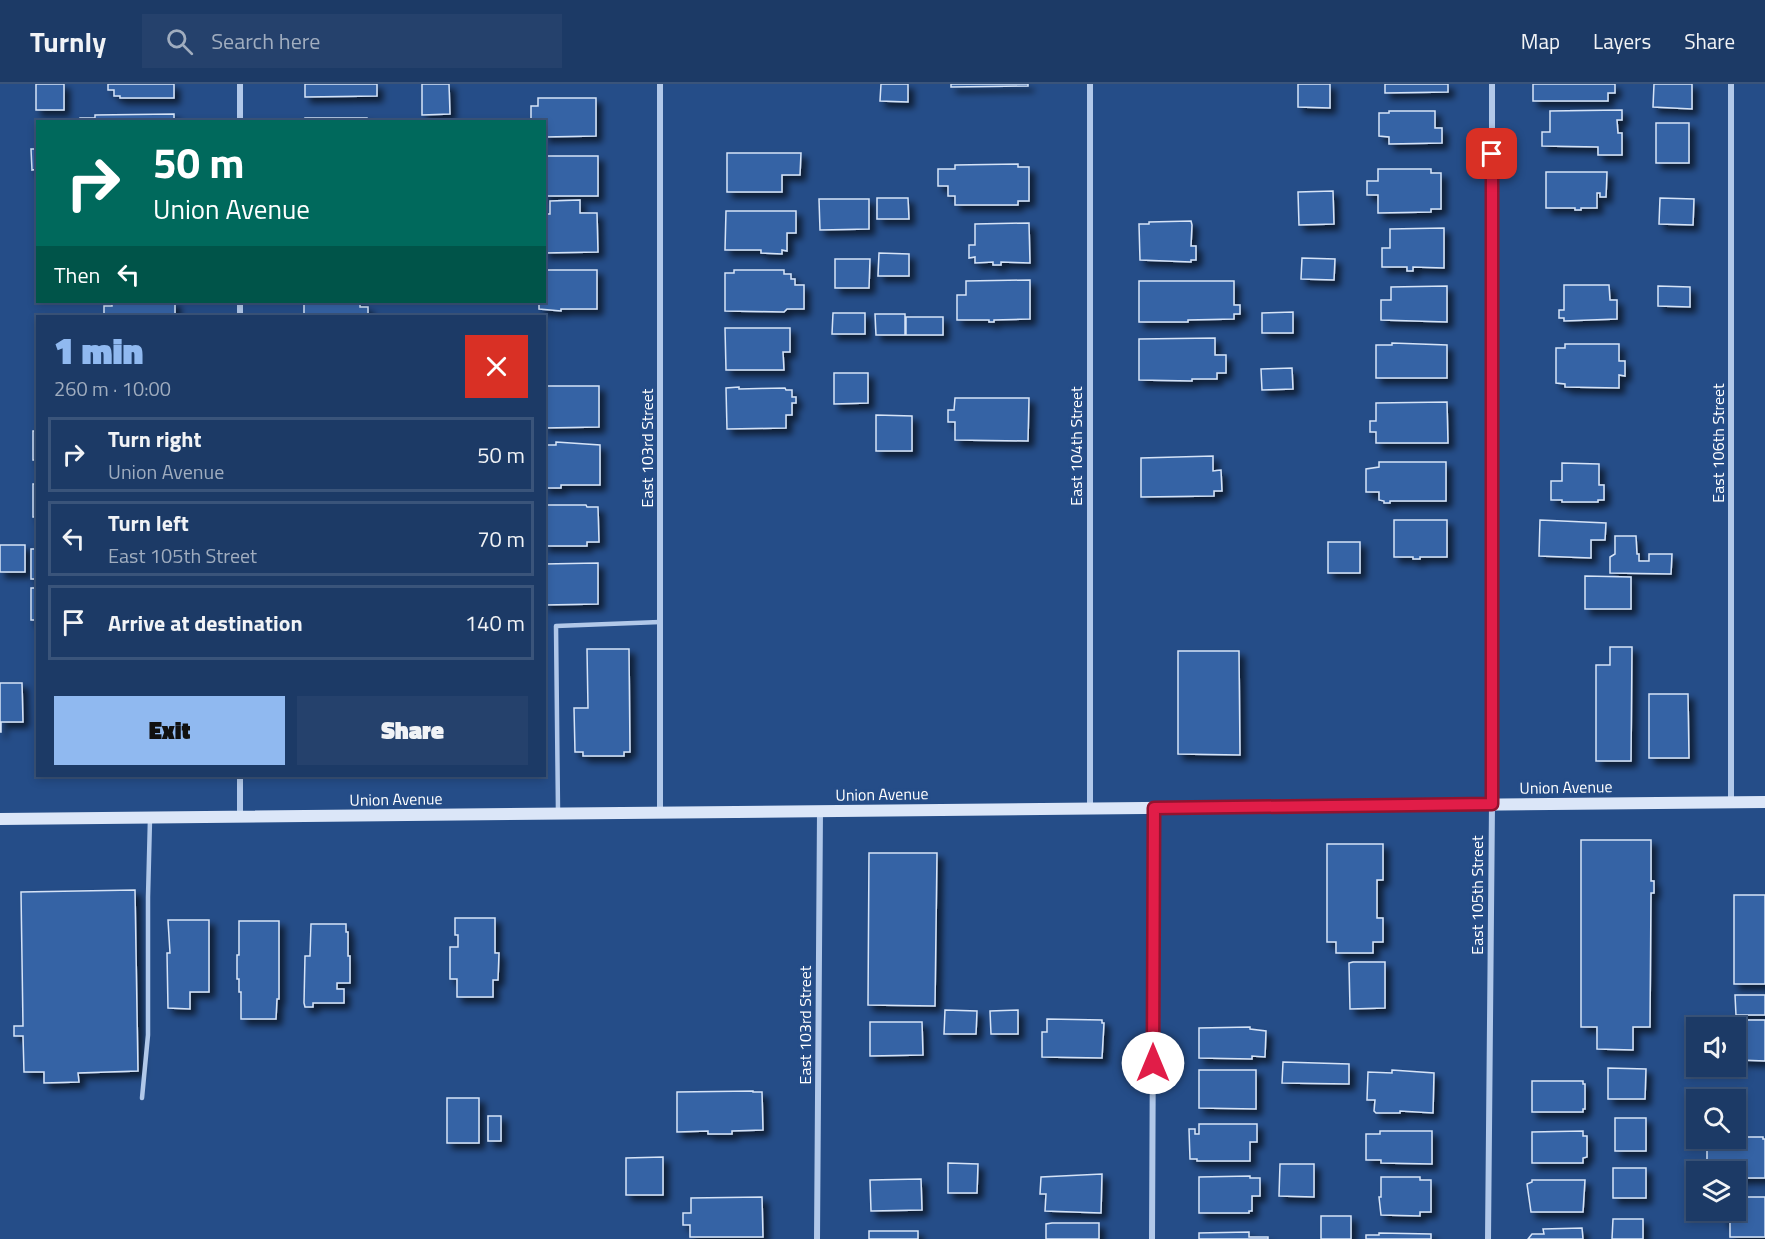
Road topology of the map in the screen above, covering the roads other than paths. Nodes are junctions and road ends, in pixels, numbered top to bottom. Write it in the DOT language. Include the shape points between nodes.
graph roads {
  1 [pos="240,84"];
  2 [pos="660,84"];
  3 [pos="1090,84"];
  4 [pos="1492,84"];
  5 [pos="1731,84"];
  6 [pos="240,120"];
  7 [pos="660,622"];
  8 [pos="240,777"];
  9 [pos="1731,802"];
  10 [pos="1765,802"];
  11 [pos="1492,804"];
  12 [pos="1090,808"];
  13 [pos="1154,808"];
  14 [pos="820,811"];
  15 [pos="660,813"];
  16 [pos="558,814"];
  17 [pos="240,817"];
  18 [pos="150,818"];
  19 [pos="0,819"];
  20 [pos="142,1098"];
  21 [pos="817,1239"];
  22 [pos="1152,1239"];
  23 [pos="1488,1239"];
  1 -- 6 [label="street"];
  2 -- 7 [label="street, East 103rd Street"];
  3 -- 12 [label="street, East 104th Street"];
  4 -- 11 [label="street, East 105th Street"];
  5 -- 9 [label="street, East 106th Street"];
  7 -- 15 [label="street, East 103rd Street"];
  7 -- 16 [label="lane" via="556,626"];
  8 -- 17 [label="street"];
  9 -- 10 [label="main road, Union Avenue"];
  9 -- 11 [label="main road, Union Avenue"];
  11 -- 13 [label="main road, Union Avenue"];
  11 -- 23 [label="street, East 105th Street"];
  12 -- 13 [label="main road, Union Avenue"];
  12 -- 14 [label="main road, Union Avenue"];
  13 -- 22 [label="street"];
  14 -- 15 [label="main road, Union Avenue"];
  14 -- 21 [label="street, East 103rd Street"];
  15 -- 16 [label="main road, Union Avenue"];
  16 -- 17 [label="main road, Union Avenue"];
  17 -- 18 [label="main road, Union Avenue"];
  18 -- 19 [label="main road, Union Avenue"];
  18 -- 20 [label="lane" via="148,1035"];
}
